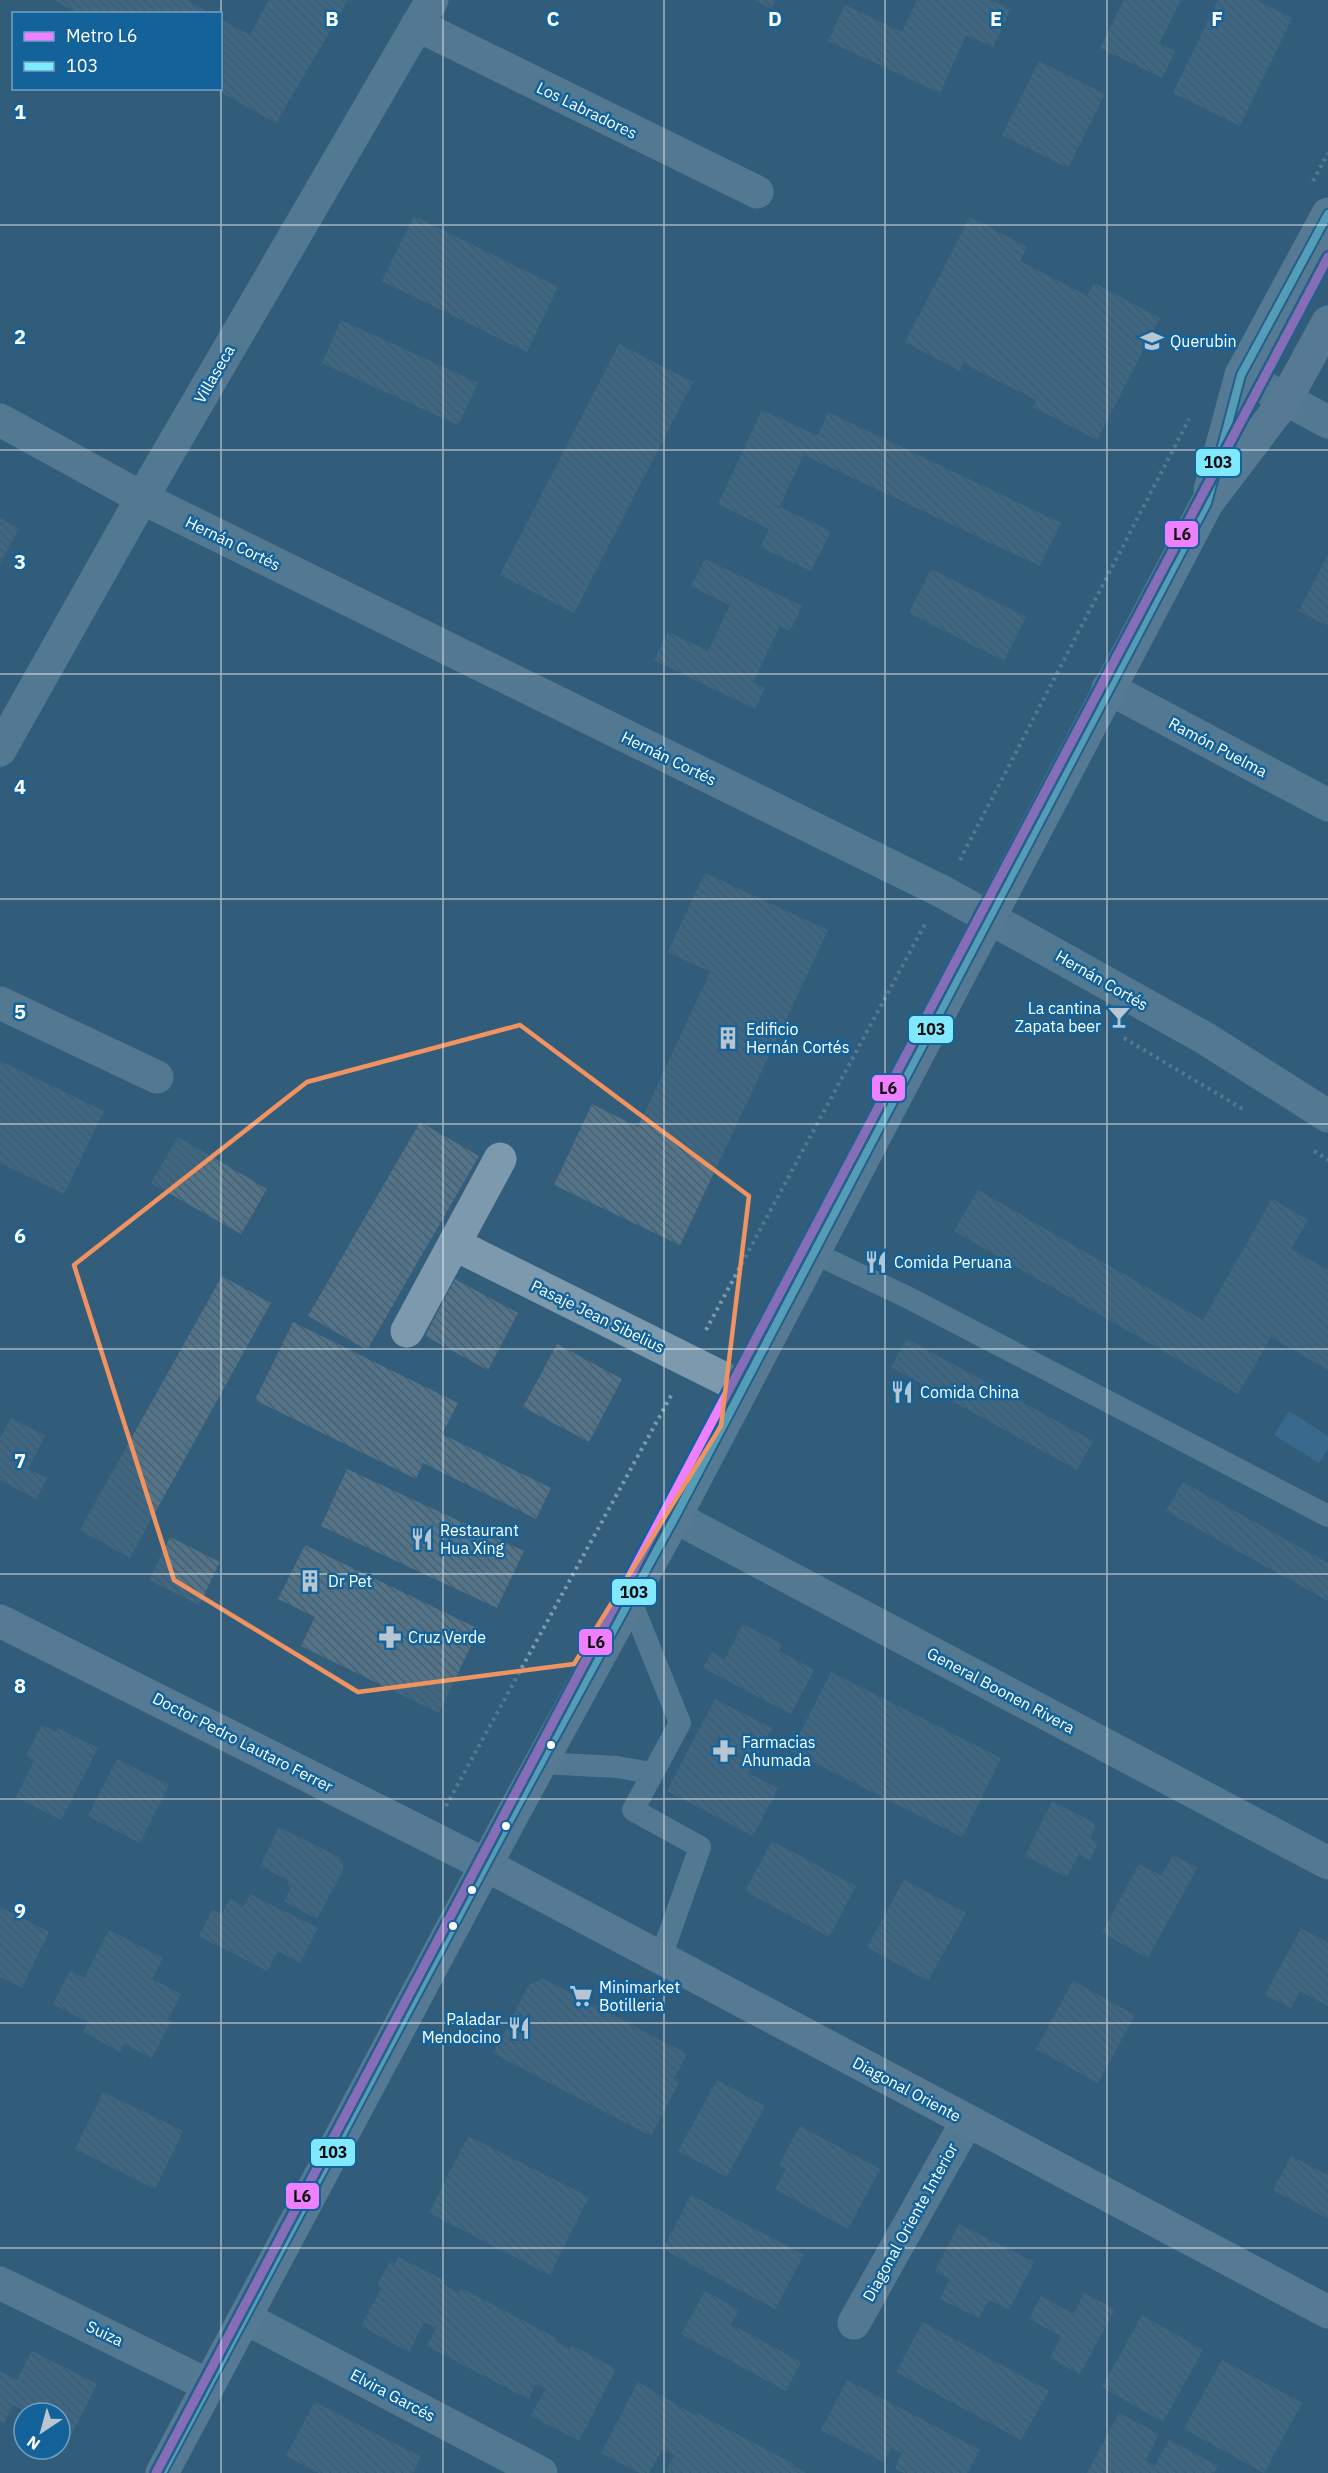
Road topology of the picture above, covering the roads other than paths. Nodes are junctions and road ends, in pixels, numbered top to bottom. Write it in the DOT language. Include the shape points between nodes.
graph roads {
  1 [pos="424,13"];
  2 [pos="757,192"];
  3 [pos="1328,214"];
  4 [pos="1328,322"];
  5 [pos="1240,375"];
  6 [pos="1286,399"];
  7 [pos="0,420"];
  8 [pos="1328,422"];
  9 [pos="142,498"];
  10 [pos="1207,503"];
  11 [pos="1108,688"];
  12 [pos="0,750"];
  13 [pos="1328,805"];
  14 [pos="987,918"];
  15 [pos="0,1003"];
  16 [pos="157,1077"];
  17 [pos="1328,1116"];
  18 [pos="500,1159"];
  19 [pos="453,1244"];
  20 [pos="814,1253"];
  21 [pos="407,1331"];
  22 [pos="743,1389"];
  23 [pos="1328,1516"];
  24 [pos="675,1517"];
  25 [pos="630,1599"];
  26 [pos="0,1621"];
  27 [pos="541,1763"];
  28 [pos="652,1773"];
  29 [pos="1328,1863"];
  30 [pos="486,1865"];
  31 [pos="661,1958"];
  32 [pos="967,2121"];
  33 [pos="0,2283"];
  34 [pos="1328,2312"];
  35 [pos="245,2318"];
  36 [pos="854,2323"];
  37 [pos="208,2385"];
  38 [pos="162,2473"];
  39 [pos="541,2473"];
  1 -- 2 [label="street, Los Labradores"];
  1 -- 9 [label="street, Villaseca"];
  3 -- 5 [label="main road"];
  4 -- 6 [label="main road"];
  5 -- 6 [label="street"];
  5 -- 10 [label="main road"];
  6 -- 8 [label="street"];
  6 -- 10 [label="main road"];
  7 -- 9 [label="street, Hernán Cortés"];
  9 -- 12 [label="street, Villaseca"];
  9 -- 14 [label="street, Hernán Cortés" via="943,892"];
  10 -- 11 [label="main road"];
  11 -- 13 [label="street, Ramón Puelma"];
  11 -- 14 [label="main road"];
  14 -- 17 [label="street, Hernán Cortés" via="1203,1037"];
  14 -- 20 [label="main road"];
  15 -- 16 [label="street"];
  18 -- 19 [label="street"];
  19 -- 21 [label="street"];
  19 -- 22 [label="street, Pasaje Jean Sibelius"];
  20 -- 22 [label="main road"];
  20 -- 23 [label="lane" via="907,1297"];
  22 -- 24 [label="main road"];
  24 -- 25 [label="main road"];
  24 -- 29 [label="street, General Boonen Rivera"];
  25 -- 27 [label="main road"];
  25 -- 28 [label="lane" via="680,1723"];
  26 -- 30 [label="main road, Doctor Pedro Lautaro Ferrer"];
  27 -- 28 [label="lane"];
  27 -- 30 [label="main road"];
  28 -- 31 [label="lane" via="633,1810 700,1847"];
  30 -- 31 [label="main road, Diagonal Oriente"];
  30 -- 35 [label="main road"];
  31 -- 32 [label="main road, Diagonal Oriente"];
  32 -- 34 [label="main road, Diagonal Oriente"];
  32 -- 36 [label="street, Diagonal Oriente Interior"];
  33 -- 37 [label="street, Suiza"];
  35 -- 37 [label="main road"];
  35 -- 39 [label="street, Elvira Garcés"];
  37 -- 38 [label="main road"];
}
